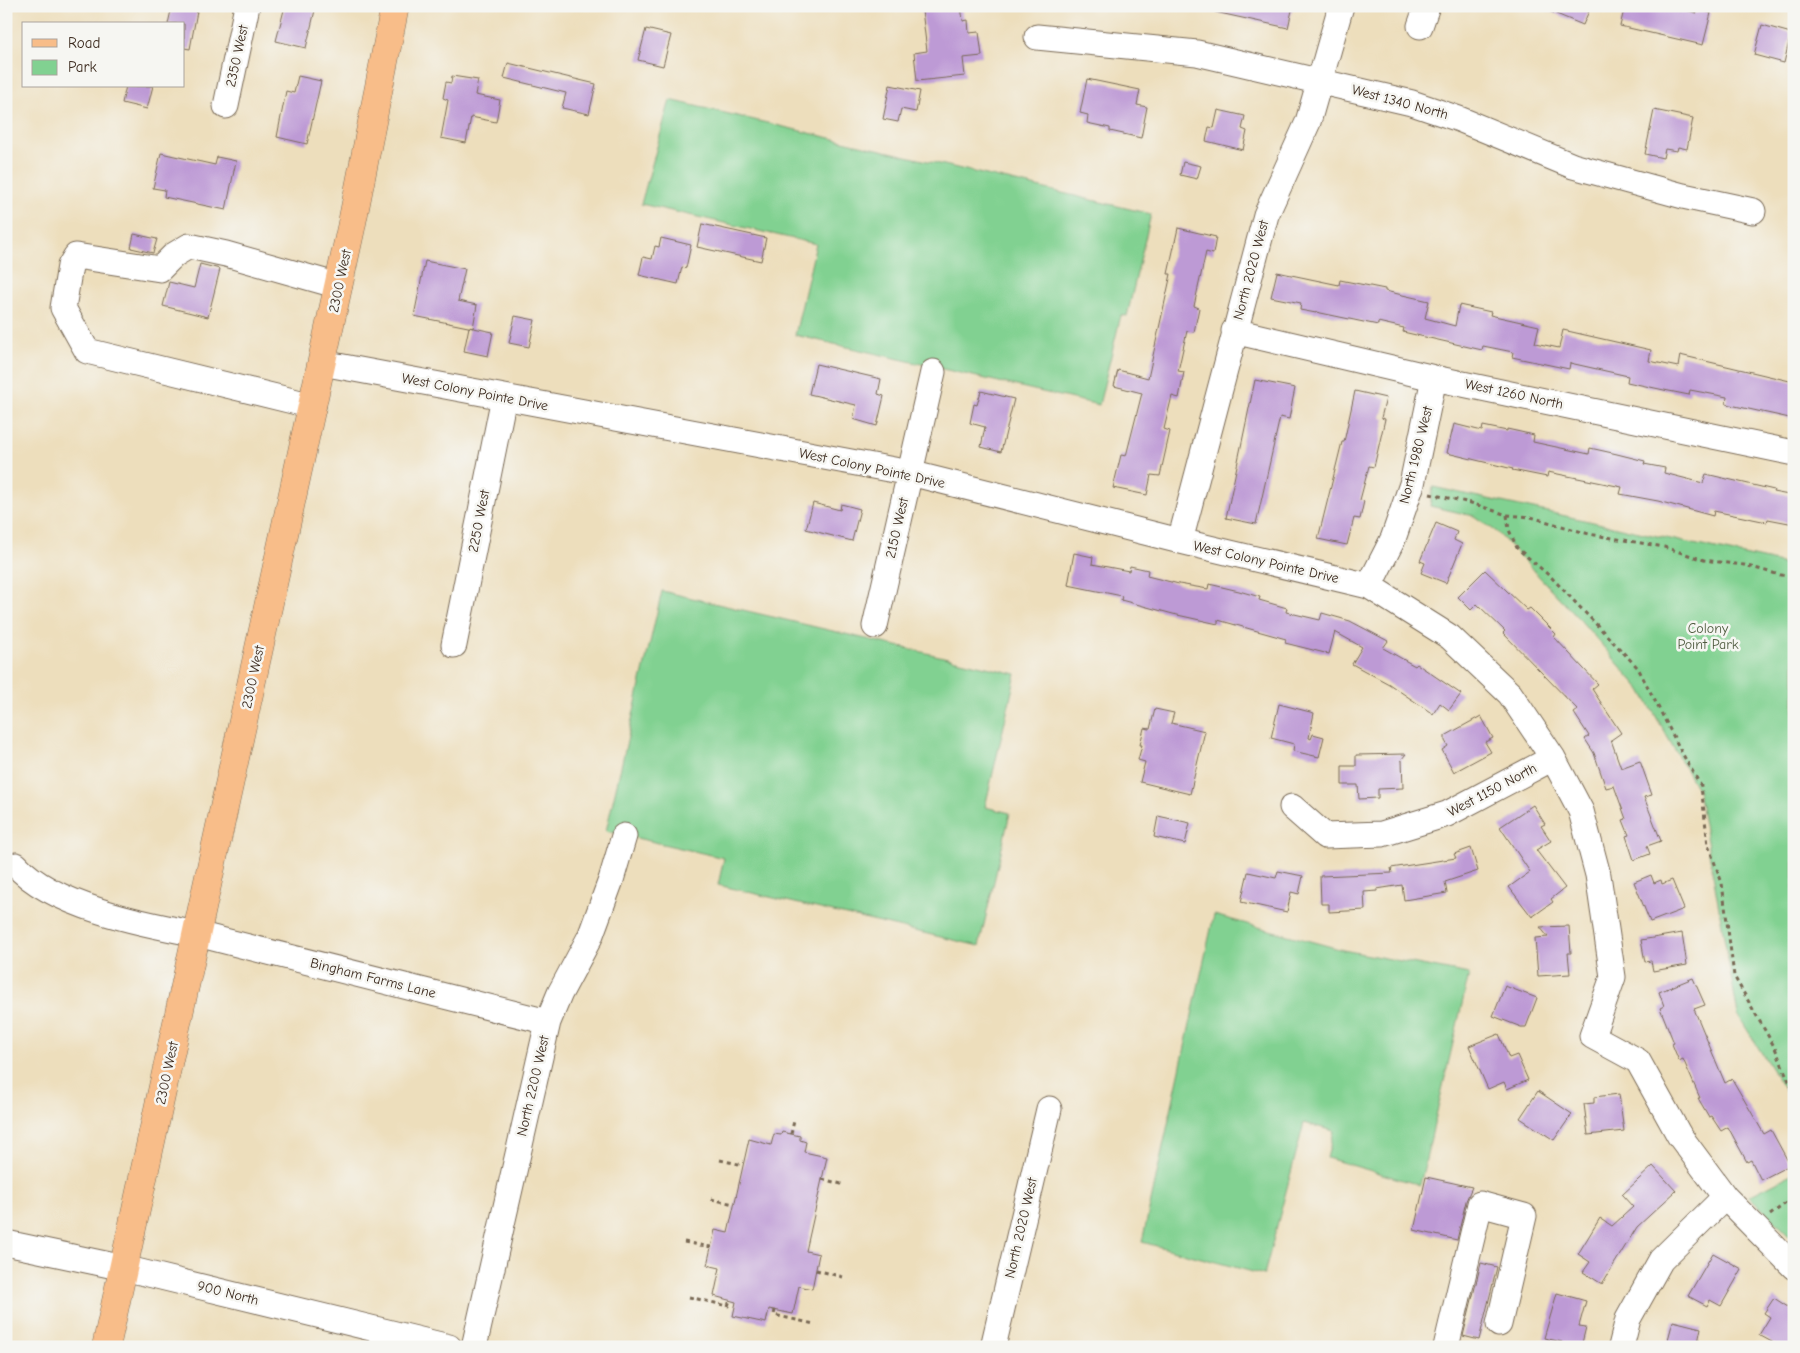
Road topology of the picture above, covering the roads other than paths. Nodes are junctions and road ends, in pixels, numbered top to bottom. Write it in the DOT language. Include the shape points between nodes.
graph roads {
  1 [pos="247,6"];
  2 [pos="395,6"];
  3 [pos="1341,6"];
  4 [pos="1037,37"];
  5 [pos="1320,81"];
  6 [pos="226,106"];
  7 [pos="1753,211"];
  8 [pos="339,286"];
  9 [pos="1234,331"];
  10 [pos="322,363"];
  11 [pos="933,372"];
  12 [pos="1434,378"];
  13 [pos="504,398"];
  14 [pos="312,406"];
  15 [pos="1794,453"];
  16 [pos="910,474"];
  17 [pos="1180,541"];
  18 [pos="1369,586"];
  19 [pos="875,626"];
  20 [pos="454,645"];
  21 [pos="1553,758"];
  22 [pos="1292,808"];
  23 [pos="624,836"];
  24 [pos="16,865"];
  25 [pos="197,934"];
  26 [pos="548,1022"];
  27 [pos="1049,1109"];
  28 [pos="1725,1197"];
  29 [pos="6,1243"];
  30 [pos="1794,1267"];
  31 [pos="124,1268"];
  32 [pos="1499,1324"];
  33 [pos="106,1347"];
  34 [pos="449,1347"];
  35 [pos="474,1347"];
  36 [pos="993,1347"];
  37 [pos="1446,1347"];
  38 [pos="1621,1347"];
  1 -- 6 [label="street, 2350 West"];
  2 -- 8 [label="main road, 2300 West"];
  3 -- 5 [label="street, North 2020 West"];
  4 -- 5 [label="street, West 1340 North" via="1197,53"];
  5 -- 7 [label="street, West 1340 North" via="1412,103 1573,166"];
  5 -- 9 [label="street, North 2020 West" via="1308,122 1266,216"];
  8 -- 10 [label="main road, 2300 West"];
  8 -- 14 [label="street" via="188,246 160,269 76,256 70,266 64,308 87,351"];
  9 -- 12 [label="street, West 1260 North"];
  9 -- 17 [label="street, North 2020 West"];
  10 -- 13 [label="street, West Colony Pointe Drive"];
  10 -- 14 [label="main road, 2300 West"];
  11 -- 16 [label="street, 2150 West"];
  12 -- 15 [label="street, West 1260 North"];
  12 -- 18 [label="street, North 1980 West" via="1412,484 1393,539"];
  13 -- 16 [label="street, West Colony Pointe Drive"];
  13 -- 20 [label="street, 2250 West"];
  14 -- 25 [label="main road, 2300 West"];
  16 -- 17 [label="street, West Colony Pointe Drive"];
  16 -- 19 [label="street, 2150 West"];
  17 -- 18 [label="street, West Colony Pointe Drive"];
  18 -- 21 [label="street, West Colony Pointe Drive" via="1450,637 1510,694"];
  21 -- 22 [label="street, West 1150 North" via="1447,814 1382,834 1325,836"];
  21 -- 28 [label="street, West Colony Pointe Drive" via="1581,812 1598,875 1614,977 1592,1036 1638,1061 1679,1135"];
  23 -- 26 [label="street, North 2200 West" via="590,937"];
  24 -- 25 [label="street, Bingham Farms Lane" via="45,889 63,897 149,925"];
  25 -- 26 [label="street, Bingham Farms Lane"];
  25 -- 31 [label="main road, 2300 West"];
  26 -- 35 [label="street, North 2200 West"];
  27 -- 36 [label="street, North 2020 West"];
  28 -- 30 [label="street, West Colony Pointe Drive"];
  28 -- 38 [label="street" via="1661,1260 1628,1319"];
  29 -- 31 [label="street, 900 North"];
  31 -- 33 [label="main road, 2300 West"];
  31 -- 34 [label="street, 900 North"];
  32 -- 37 [label="street" via="1524,1216 1480,1204"];
}
